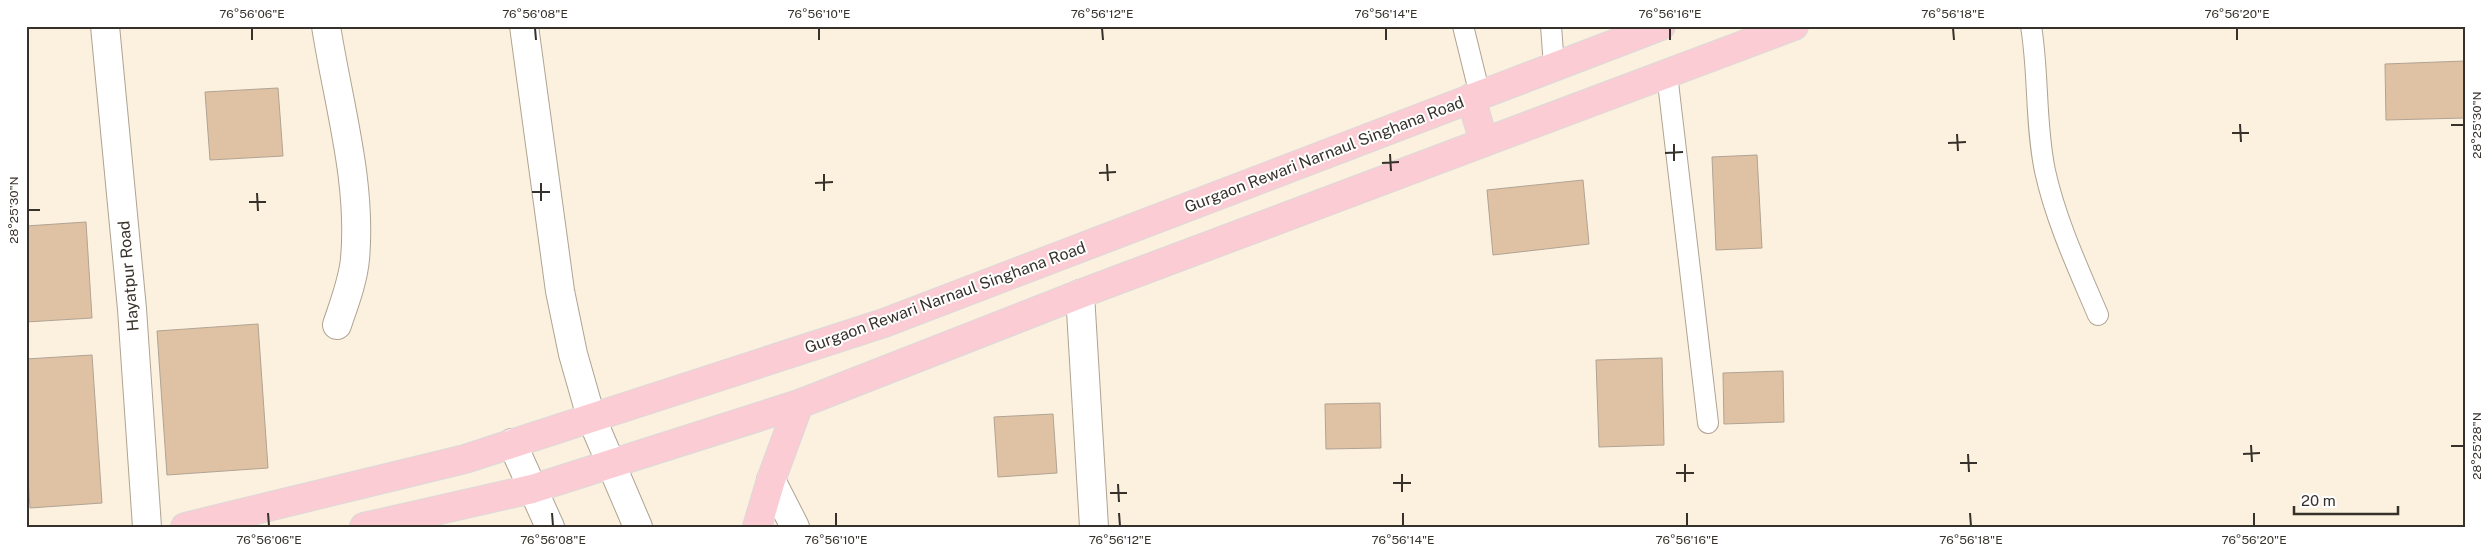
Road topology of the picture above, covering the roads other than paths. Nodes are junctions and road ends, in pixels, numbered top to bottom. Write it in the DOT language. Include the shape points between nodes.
graph roads {
  1 [pos="105,26"];
  2 [pos="326,26"];
  3 [pos="524,26"];
  4 [pos="1464,26"];
  5 [pos="1551,26"];
  6 [pos="1661,26"];
  7 [pos="1794,26"];
  8 [pos="2031,26"];
  9 [pos="1554,66"];
  10 [pos="1667,74"];
  11 [pos="1475,97"];
  12 [pos="1484,142"];
  13 [pos="1080,294"];
  14 [pos="2098,315"];
  15 [pos="338,325"];
  16 [pos="799,404"];
  17 [pos="591,417"];
  18 [pos="1708,423"];
  19 [pos="512,443"];
  20 [pos="610,465"];
  21 [pos="771,480"];
  22 [pos="532,489"];
  23 [pos="423,513"];
  24 [pos="240,520"];
  25 [pos="147,527"];
  26 [pos="185,527"];
  27 [pos="364,527"];
  28 [pos="460,527"];
  29 [pos="550,527"];
  30 [pos="638,527"];
  31 [pos="757,527"];
  32 [pos="795,527"];
  33 [pos="1094,527"];
  1 -- 25 [label="street, Hayatpur Road" via="132,309"];
  2 -- 15 [label="street" via="356,210 355,260"];
  3 -- 17 [label="street" via="560,291"];
  4 -- 11 [label="lane"];
  5 -- 9 [label="lane"];
  6 -- 9 [label="highway, Gurgaon Rewari Narnaul Singhana Road"];
  7 -- 10 [label="highway"];
  8 -- 14 [label="lane" via="2045,171 2067,242"];
  9 -- 11 [label="highway, Gurgaon Rewari Narnaul Singhana Road"];
  10 -- 12 [label="highway"];
  10 -- 18 [label="lane"];
  11 -- 12 [label="highway"];
  11 -- 17 [label="highway, Gurgaon Rewari Narnaul Singhana Road" via="884,323"];
  12 -- 13 [label="highway"];
  13 -- 16 [label="highway"];
  13 -- 33 [label="street"];
  16 -- 20 [label="highway"];
  16 -- 21 [label="highway"];
  17 -- 19 [label="highway, Gurgaon Rewari Narnaul Singhana Road"];
  17 -- 20 [label="street"];
  19 -- 22 [label="street"];
  19 -- 24 [label="highway, Gurgaon Rewari Narnaul Singhana Road" via="465,459"];
  20 -- 22 [label="highway"];
  20 -- 30 [label="street"];
  21 -- 31 [label="highway"];
  21 -- 32 [label="street"];
  22 -- 23 [label="highway"];
  22 -- 29 [label="street"];
  23 -- 27 [label="highway"];
  23 -- 28 [label="highway"];
  24 -- 26 [label="highway, Gurgaon Rewari Narnaul Singhana Road"];
}
